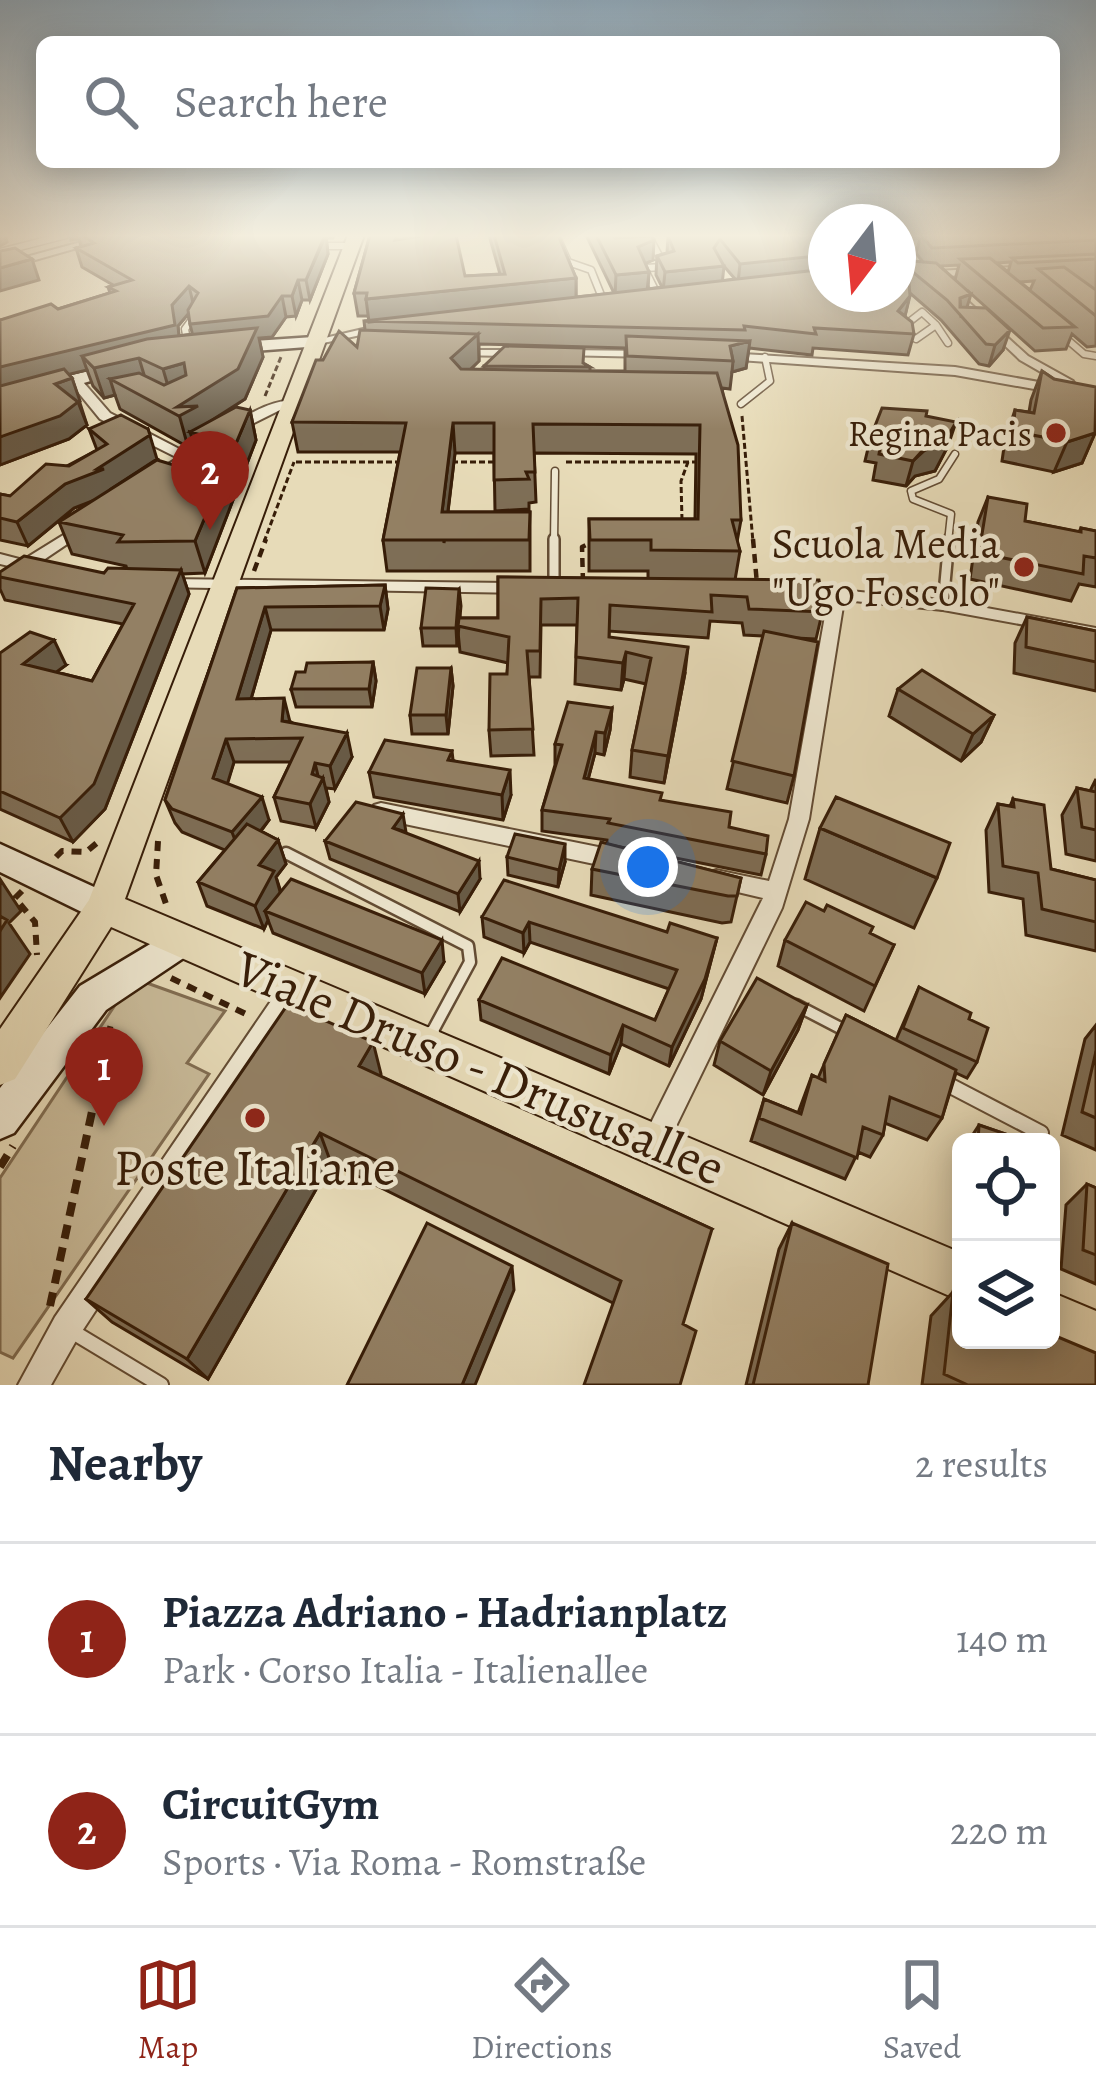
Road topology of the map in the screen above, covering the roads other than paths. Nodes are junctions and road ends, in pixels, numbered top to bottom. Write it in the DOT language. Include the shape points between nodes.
graph roads {
  1 [pos="331,300"];
  2 [pos="609,300"];
  3 [pos="653,300"];
  4 [pos="959,300"];
  5 [pos="639,301"];
  6 [pos="612,304"];
  7 [pos="582,307"];
  8 [pos="196,314"];
  9 [pos="984,320"];
  10 [pos="968,321"];
  11 [pos="936,324"];
  12 [pos="386,327"];
  13 [pos="1054,328"];
  14 [pos="314,342"];
  15 [pos="948,343"];
  16 [pos="350,351"];
  17 [pos="430,353"];
  18 [pos="502,353"];
  19 [pos="588,353"];
  20 [pos="657,355"];
  21 [pos="172,356"];
  22 [pos="700,356"];
  23 [pos="1096,356"];
  24 [pos="765,357"];
  25 [pos="1024,358"];
  26 [pos="598,367"];
  27 [pos="477,374"];
  28 [pos="73,378"];
  29 [pos="1000,378"];
  30 [pos="1096,395"];
  31 [pos="0,401"];
  32 [pos="290,402"];
  33 [pos="115,403"];
  34 [pos="741,404"];
  35 [pos="97,407"];
  36 [pos="281,427"];
  37 [pos="235,429"];
  38 [pos="956,454"];
  39 [pos="187,458"];
  40 [pos="552,466"];
  41 [pos="151,482"];
  42 [pos="97,517"];
  43 [pos="0,559"];
  44 [pos="25,565"];
  45 [pos="45,569"];
  46 [pos="0,582"];
  47 [pos="145,584"];
  48 [pos="221,585"];
  49 [pos="554,588"];
  50 [pos="583,588"];
  51 [pos="757,590"];
  52 [pos="837,593"];
  53 [pos="943,604"];
  54 [pos="1096,633"];
  55 [pos="363,808"];
  56 [pos="286,853"];
  57 [pos="0,857"];
  58 [pos="638,864"];
  59 [pos="684,873"];
  60 [pos="776,892"];
  61 [pos="104,907"];
  62 [pos="182,940"];
  63 [pos="294,987"];
  64 [pos="778,996"];
  65 [pos="859,1038"];
  66 [pos="427,1043"];
  67 [pos="0,1065"];
  68 [pos="940,1080"];
  69 [pos="0,1118"];
  70 [pos="1041,1133"];
  71 [pos="655,1142"];
  72 [pos="952,1273"];
  73 [pos="1060,1321"];
  74 [pos="66,1328"];
  75 [pos="1096,1336"];
  76 [pos="34,1385"];
  77 [pos="161,1385"];
  1 -- 14 [label="main road"];
  2 -- 6 [label="lane"];
  3 -- 5 [label="street"];
  4 -- 9 [label="street"];
  6 -- 7 [label="street"];
  8 -- 21 [label="lane"];
  9 -- 10 [label="lane"];
  9 -- 25 [label="street"];
  11 -- 11 [label="lane" via="916,339 900,329 922,312"];
  11 -- 15 [label="lane"];
  12 -- 14 [label="street"];
  13 -- 23 [label="lane"];
  14 -- 16 [label="street"];
  14 -- 21 [label="street"];
  14 -- 32 [label="main road"];
  17 -- 18 [label="street"];
  18 -- 19 [label="street"];
  18 -- 27 [label="street"];
  19 -- 20 [label="street"];
  19 -- 26 [label="street"];
  21 -- 28 [label="street"];
  22 -- 24 [label="street"];
  24 -- 29 [label="street"];
  24 -- 34 [label="lane" via="770,381"];
  25 -- 29 [label="street" via="1022,368"];
  25 -- 30 [label="street"];
  28 -- 31 [label="street"];
  28 -- 35 [label="street"];
  29 -- 30 [label="street"];
  32 -- 36 [label="main road"];
  32 -- 37 [label="street"];
  33 -- 35 [label="lane"];
  35 -- 39 [label="street" via="136,436"];
  36 -- 37 [label="street"];
  36 -- 48 [label="main road"];
  37 -- 39 [label="street"];
  38 -- 53 [label="lane" via="950,472 910,490 913,499 951,514"];
  39 -- 41 [label="street"];
  40 -- 49 [label="lane"];
  42 -- 44 [label="street"];
  43 -- 44 [label="street"];
  44 -- 45 [label="street"];
  44 -- 46 [label="street"];
  47 -- 48 [label="street"];
  48 -- 49 [label="street"];
  48 -- 61 [label="main road"];
  49 -- 50 [label="street"];
  51 -- 52 [label="street"];
  52 -- 53 [label="street"];
  52 -- 60 [label="street" via="799,819"];
  53 -- 54 [label="street"];
  55 -- 58 [label="street"];
  56 -- 66 [label="lane" via="468,946 470,962"];
  57 -- 61 [label="street, Viale Druso - Drususallee"];
  59 -- 60 [label="street"];
  60 -- 71 [label="street" via="748,980"];
  61 -- 62 [label="main road, Viale Druso - Drususallee"];
  61 -- 67 [label="main road" via="47,958"];
  62 -- 63 [label="main road, Viale Druso - Drususallee"];
  62 -- 69 [label="street" via="84,1009"];
  63 -- 66 [label="main road, Viale Druso - Drususallee"];
  63 -- 74 [label="street"];
  64 -- 65 [label="lane"];
  66 -- 71 [label="main road, Viale Druso - Drususallee"];
  68 -- 70 [label="lane"];
  71 -- 72 [label="main road, Viale Druso - Drususallee"];
  73 -- 75 [label="main road"];
  74 -- 76 [label="street"];
  74 -- 77 [label="lane"];
}
